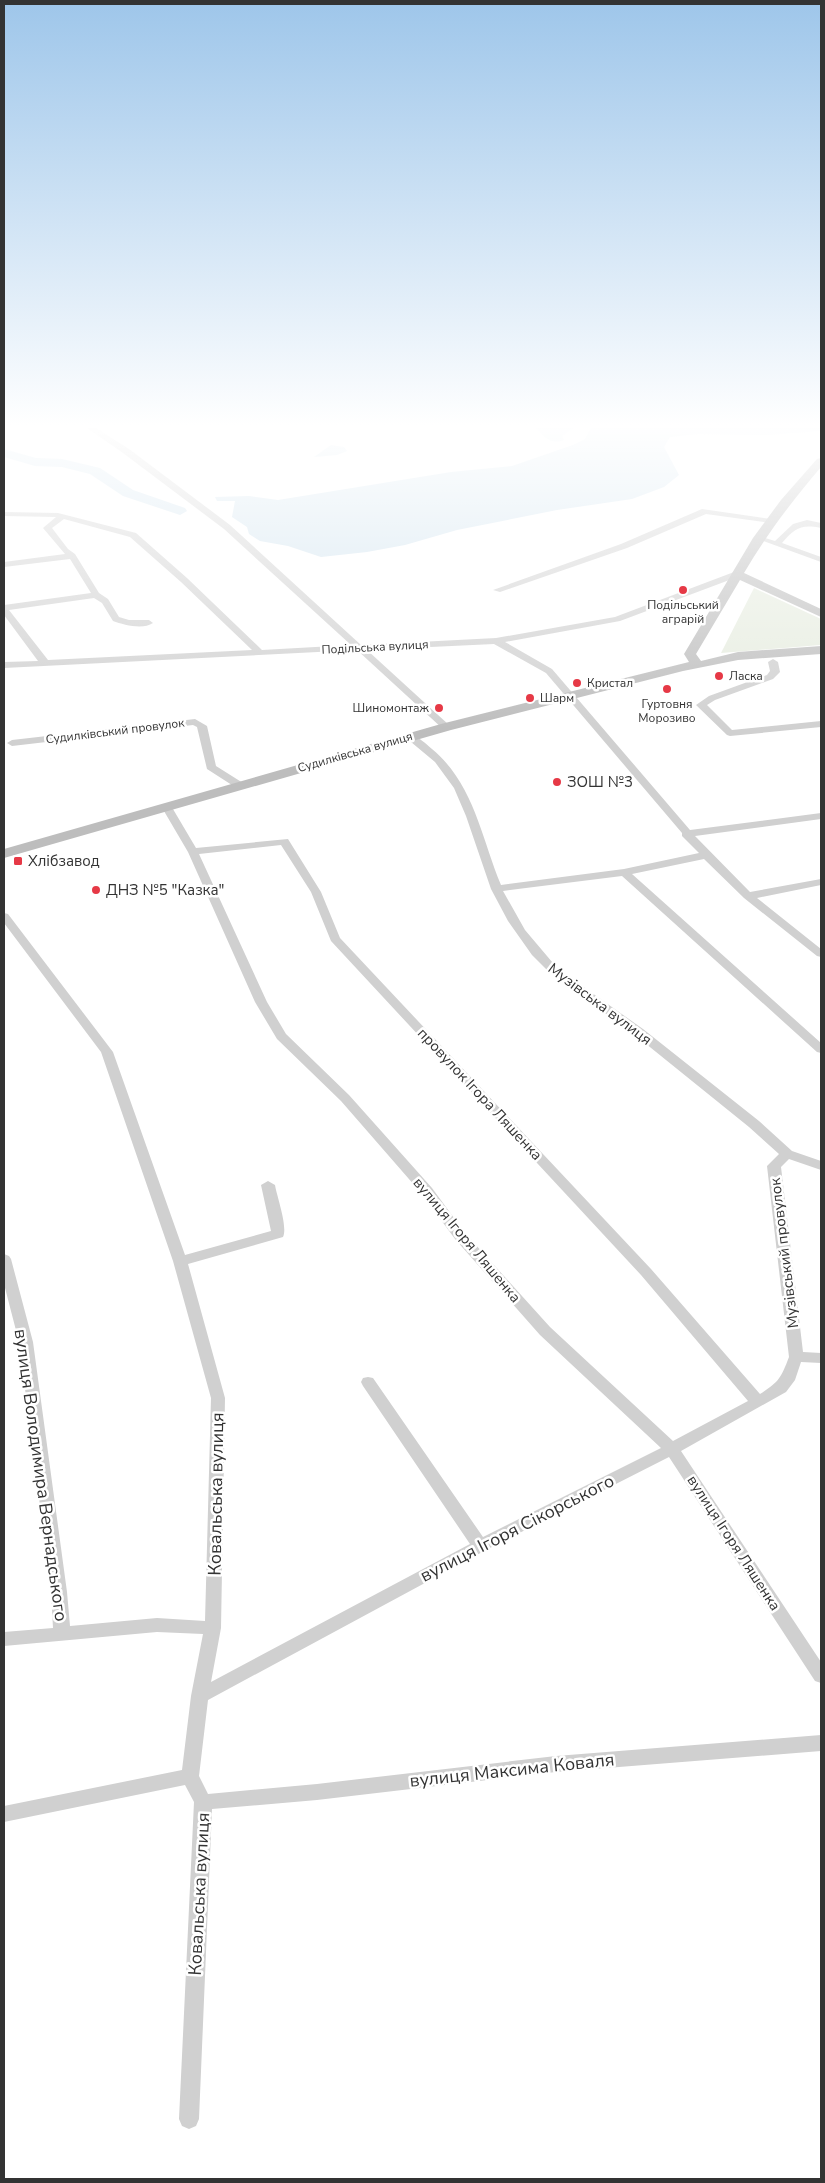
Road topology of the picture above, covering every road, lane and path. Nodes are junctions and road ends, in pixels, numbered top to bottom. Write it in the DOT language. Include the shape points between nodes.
graph roads {
  1 [pos="48,530"];
  2 [pos="113,530"];
  3 [pos="230,530"];
  4 [pos="661,530"];
  5 [pos="765,530"];
  6 [pos="790,530"];
  7 [pos="759,538"];
  8 [pos="777,544"];
  9 [pos="72,556"];
  10 [pos="821,560"];
  11 [pos="4,565"];
  12 [pos="737,574"];
  13 [pos="497,590"];
  14 [pos="96,595"];
  15 [pos="4,608"];
  16 [pos="821,613"];
  17 [pos="150,623"];
  18 [pos="496,641"];
  19 [pos="360,648"];
  20 [pos="821,650"];
  21 [pos="259,652"];
  22 [pos="821,659"];
  23 [pos="773,662"];
  24 [pos="45,663"];
  25 [pos="704,664"];
  26 [pos="4,665"];
  27 [pos="571,695"];
  28 [pos="821,724"];
  29 [pos="446,727"];
  30 [pos="410,737"];
  31 [pos="12,743"];
  32 [pos="239,785"];
  33 [pos="166,806"];
  34 [pos="821,816"];
  35 [pos="686,834"];
  36 [pos="193,852"];
  37 [pos="4,854"];
  38 [pos="706,855"];
  39 [pos="624,872"];
  40 [pos="821,882"];
  41 [pos="496,889"];
  42 [pos="748,896"];
  43 [pos="4,916"];
  44 [pos="821,954"];
  45 [pos="821,1049"];
  46 [pos="787,1154"];
  47 [pos="821,1166"];
  48 [pos="268,1185"];
  49 [pos="4,1259"];
  50 [pos="180,1261"];
  51 [pos="10,1305"];
  52 [pos="796,1357"];
  53 [pos="821,1358"];
  54 [pos="368,1382"];
  55 [pos="758,1402"];
  56 [pos="672,1449"];
  57 [pos="480,1546"];
  58 [pos="214,1628"];
  59 [pos="62,1633"];
  60 [pos="4,1638"];
  61 [pos="821,1676"];
  62 [pos="200,1696"];
  63 [pos="821,1743"];
  64 [pos="190,1776"];
  65 [pos="203,1802"];
  66 [pos="4,1814"];
  67 [pos="189,2119"];
  1 -- 9 [label="street"];
  2 -- 21 [label="street" via="132,535"];
  3 -- 19 [label="street"];
  4 -- 13 [label="street"];
  5 -- 7 [label="main road"];
  6 -- 8 [label="street"];
  7 -- 8 [label="street"];
  7 -- 12 [label="main road"];
  8 -- 10 [label="street"];
  9 -- 11 [label="street"];
  9 -- 14 [label="street"];
  12 -- 16 [label="main road"];
  12 -- 18 [label="street, Подільська вулиця" via="617,619"];
  12 -- 25 [label="main road" via="690,654"];
  14 -- 15 [label="street"];
  14 -- 17 [label="street" via="105,601 118,621"];
  15 -- 24 [label="street"];
  18 -- 19 [label="street, Подільська вулиця"];
  18 -- 27 [label="street" via="549,671"];
  19 -- 21 [label="street, Подільська вулиця"];
  19 -- 29 [label="street"];
  20 -- 25 [label="main road, Судилківська вулиця" via="738,656"];
  21 -- 24 [label="street, Подільська вулиця"];
  22 -- 23 [label="main road, Судилківська вулиця"];
  23 -- 25 [label="main road, Судилківська вулиця"];
  23 -- 28 [label="street" via="775,672 770,677 701,705 730,733"];
  24 -- 26 [label="street, Подільська вулиця"];
  25 -- 27 [label="main road, Судилківська вулиця"];
  27 -- 29 [label="main road, Судилківська вулиця"];
  27 -- 35 [label="street"];
  29 -- 30 [label="main road, Судилківська вулиця"];
  30 -- 32 [label="main road, Судилківська вулиця"];
  30 -- 41 [label="street, Музівська вулиця" via="452,775 466,802"];
  31 -- 32 [label="street, Судилківський провулок" via="195,722 202,726 211,766"];
  32 -- 33 [label="main road, Судилківська вулиця"];
  33 -- 36 [label="street, вулиця Ігоря Ляшенка"];
  33 -- 37 [label="main road, Судилківська вулиця"];
  34 -- 35 [label="street"];
  35 -- 38 [label="street"];
  36 -- 55 [label="street, провулок Ігора Ляшенка" via="284,841 316,892 335,939 649,1272"];
  36 -- 56 [label="street, вулиця Ігоря Ляшенка" via="261,1002 281,1036 345,1098 427,1191 460,1236 545,1331"];
  38 -- 39 [label="street"];
  38 -- 42 [label="street"];
  39 -- 41 [label="street"];
  39 -- 45 [label="street"];
  40 -- 42 [label="street"];
  41 -- 46 [label="street, Музівська вулиця" via="522,935 554,971 646,1038"];
  42 -- 44 [label="street"];
  43 -- 50 [label="street, Ковальська вулиця" via="107,1052"];
  46 -- 47 [label="street, Музівська вулиця"];
  46 -- 52 [label="street, Музівський провулок" via="774,1166"];
  48 -- 50 [label="street" via="278,1234"];
  49 -- 51 [label="street, вулиця Володимира Вернадського"];
  50 -- 58 [label="street, Ковальська вулиця" via="218,1398"];
  51 -- 59 [label="street, вулиця Володимира Вернадського" via="26,1342"];
  52 -- 53 [label="street"];
  52 -- 55 [label="street, вулиця Ігоря Сікорського" via="788,1380"];
  54 -- 57 [label="street"];
  55 -- 56 [label="street, вулиця Ігоря Сікорського"];
  56 -- 57 [label="street, вулиця Ігоря Сікорського"];
  56 -- 61 [label="street, вулиця Ігоря Ляшенка"];
  57 -- 62 [label="street, вулиця Ігоря Сікорського"];
  58 -- 59 [label="street" via="157,1625"];
  58 -- 62 [label="street, Ковальська вулиця"];
  59 -- 60 [label="street"];
  62 -- 64 [label="street, Ковальська вулиця"];
  63 -- 65 [label="street, вулиця Максима Коваля" via="556,1764"];
  64 -- 65 [label="street, Ковальська вулиця"];
  64 -- 66 [label="street"];
  65 -- 67 [label="street, Ковальська вулиця"];
}
